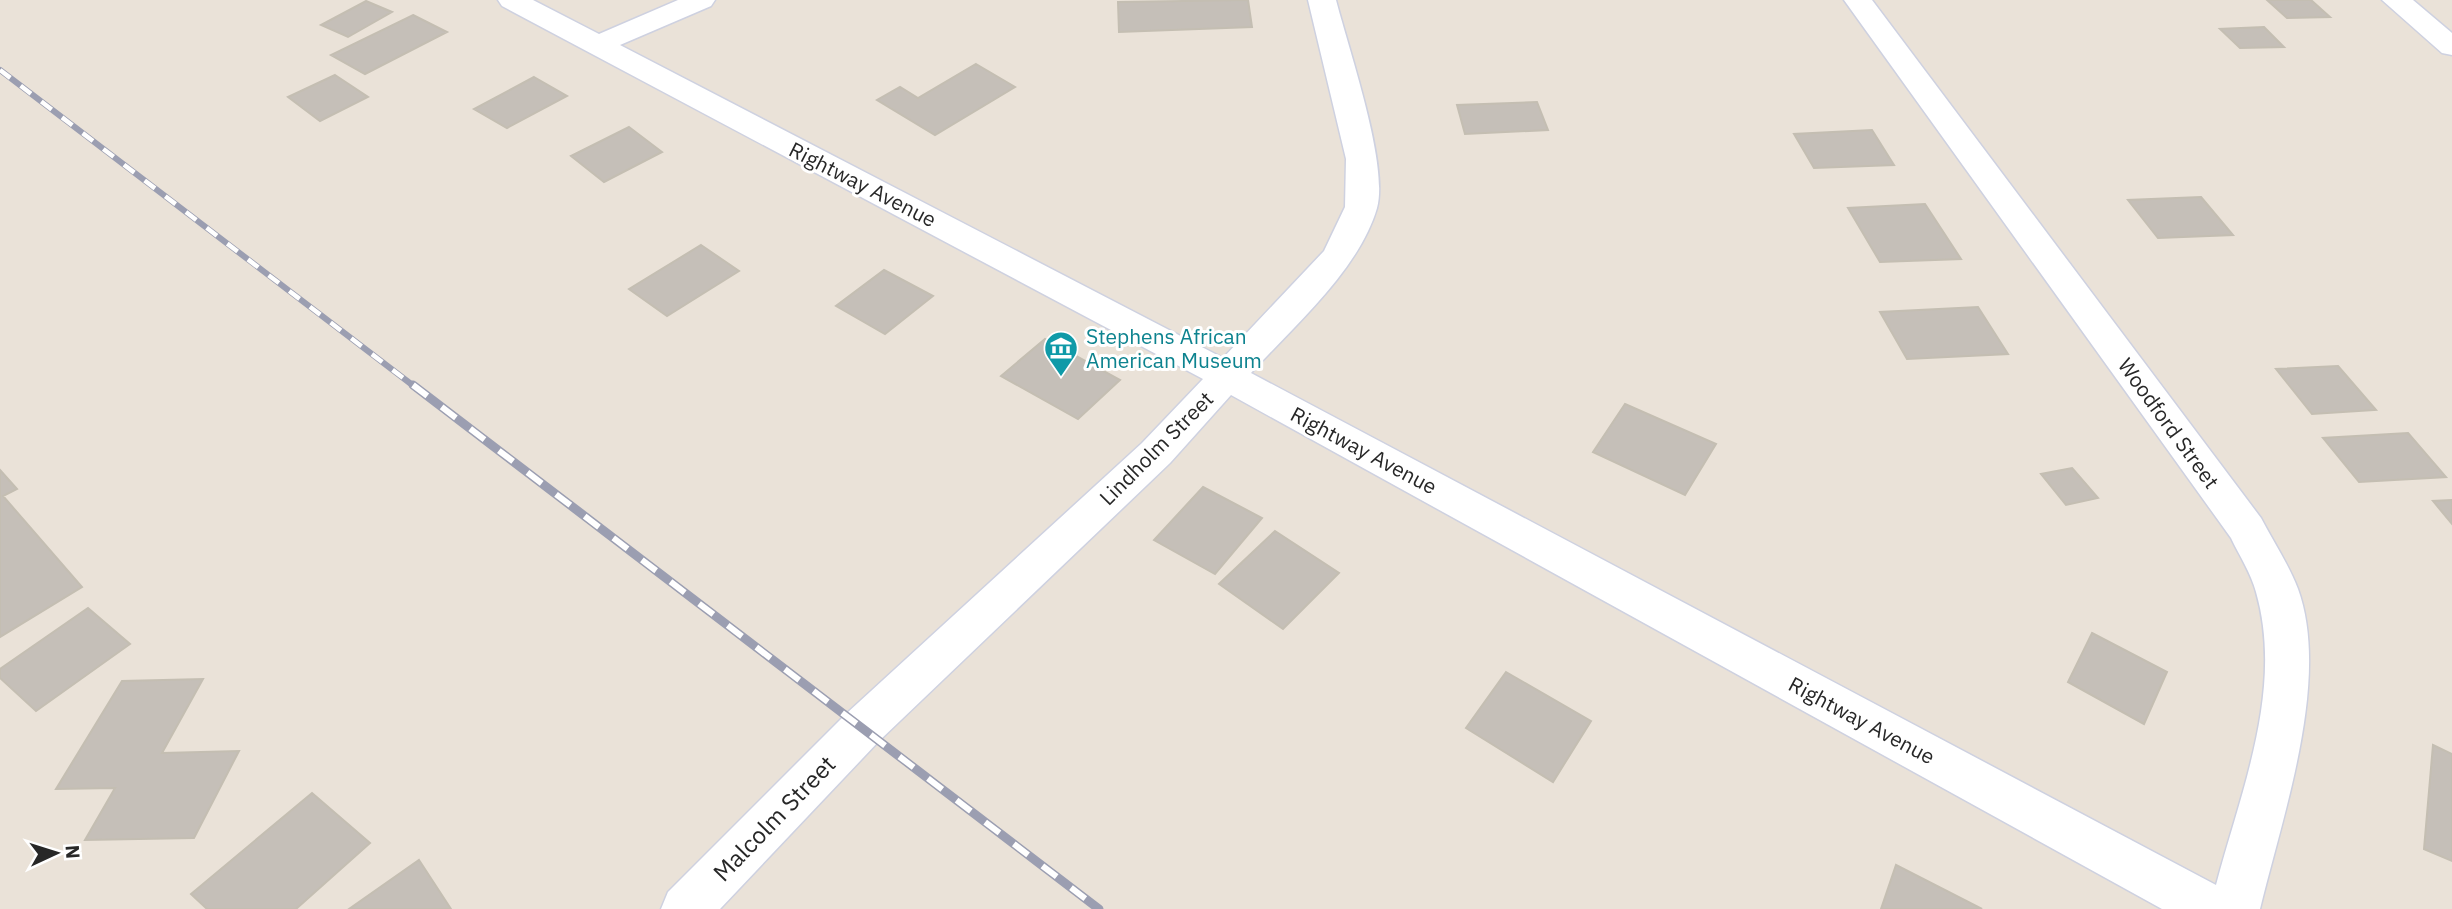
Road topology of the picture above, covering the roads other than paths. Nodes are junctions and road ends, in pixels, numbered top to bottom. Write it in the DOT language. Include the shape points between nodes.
graph roads {
  1 [pos="512,0"];
  2 [pos="701,0"];
  3 [pos="1322,0"];
  4 [pos="1858,0"];
  5 [pos="2396,0"];
  6 [pos="599,44"];
  7 [pos="2452,47"];
  8 [pos="1227,376"];
  9 [pos="863,727"];
  10 [pos="686,909"];
  11 [pos="2211,909"];
  12 [pos="2235,909"];
  1 -- 6 [label="street, Rightway Avenue"];
  2 -- 6 [label="street"];
  3 -- 8 [label="street, Lindholm Street" via="1362,159 1361,207 1338,256"];
  4 -- 12 [label="street, Woodford Street" via="2247,529 2277,590 2289,652 2284,713"];
  5 -- 7 [label="street"];
  6 -- 8 [label="street, Rightway Avenue"];
  8 -- 9 [label="street, Lindholm Street" via="1156,453"];
  8 -- 11 [label="street, Rightway Avenue"];
  9 -- 10 [label="street, Malcolm Street"];
}
